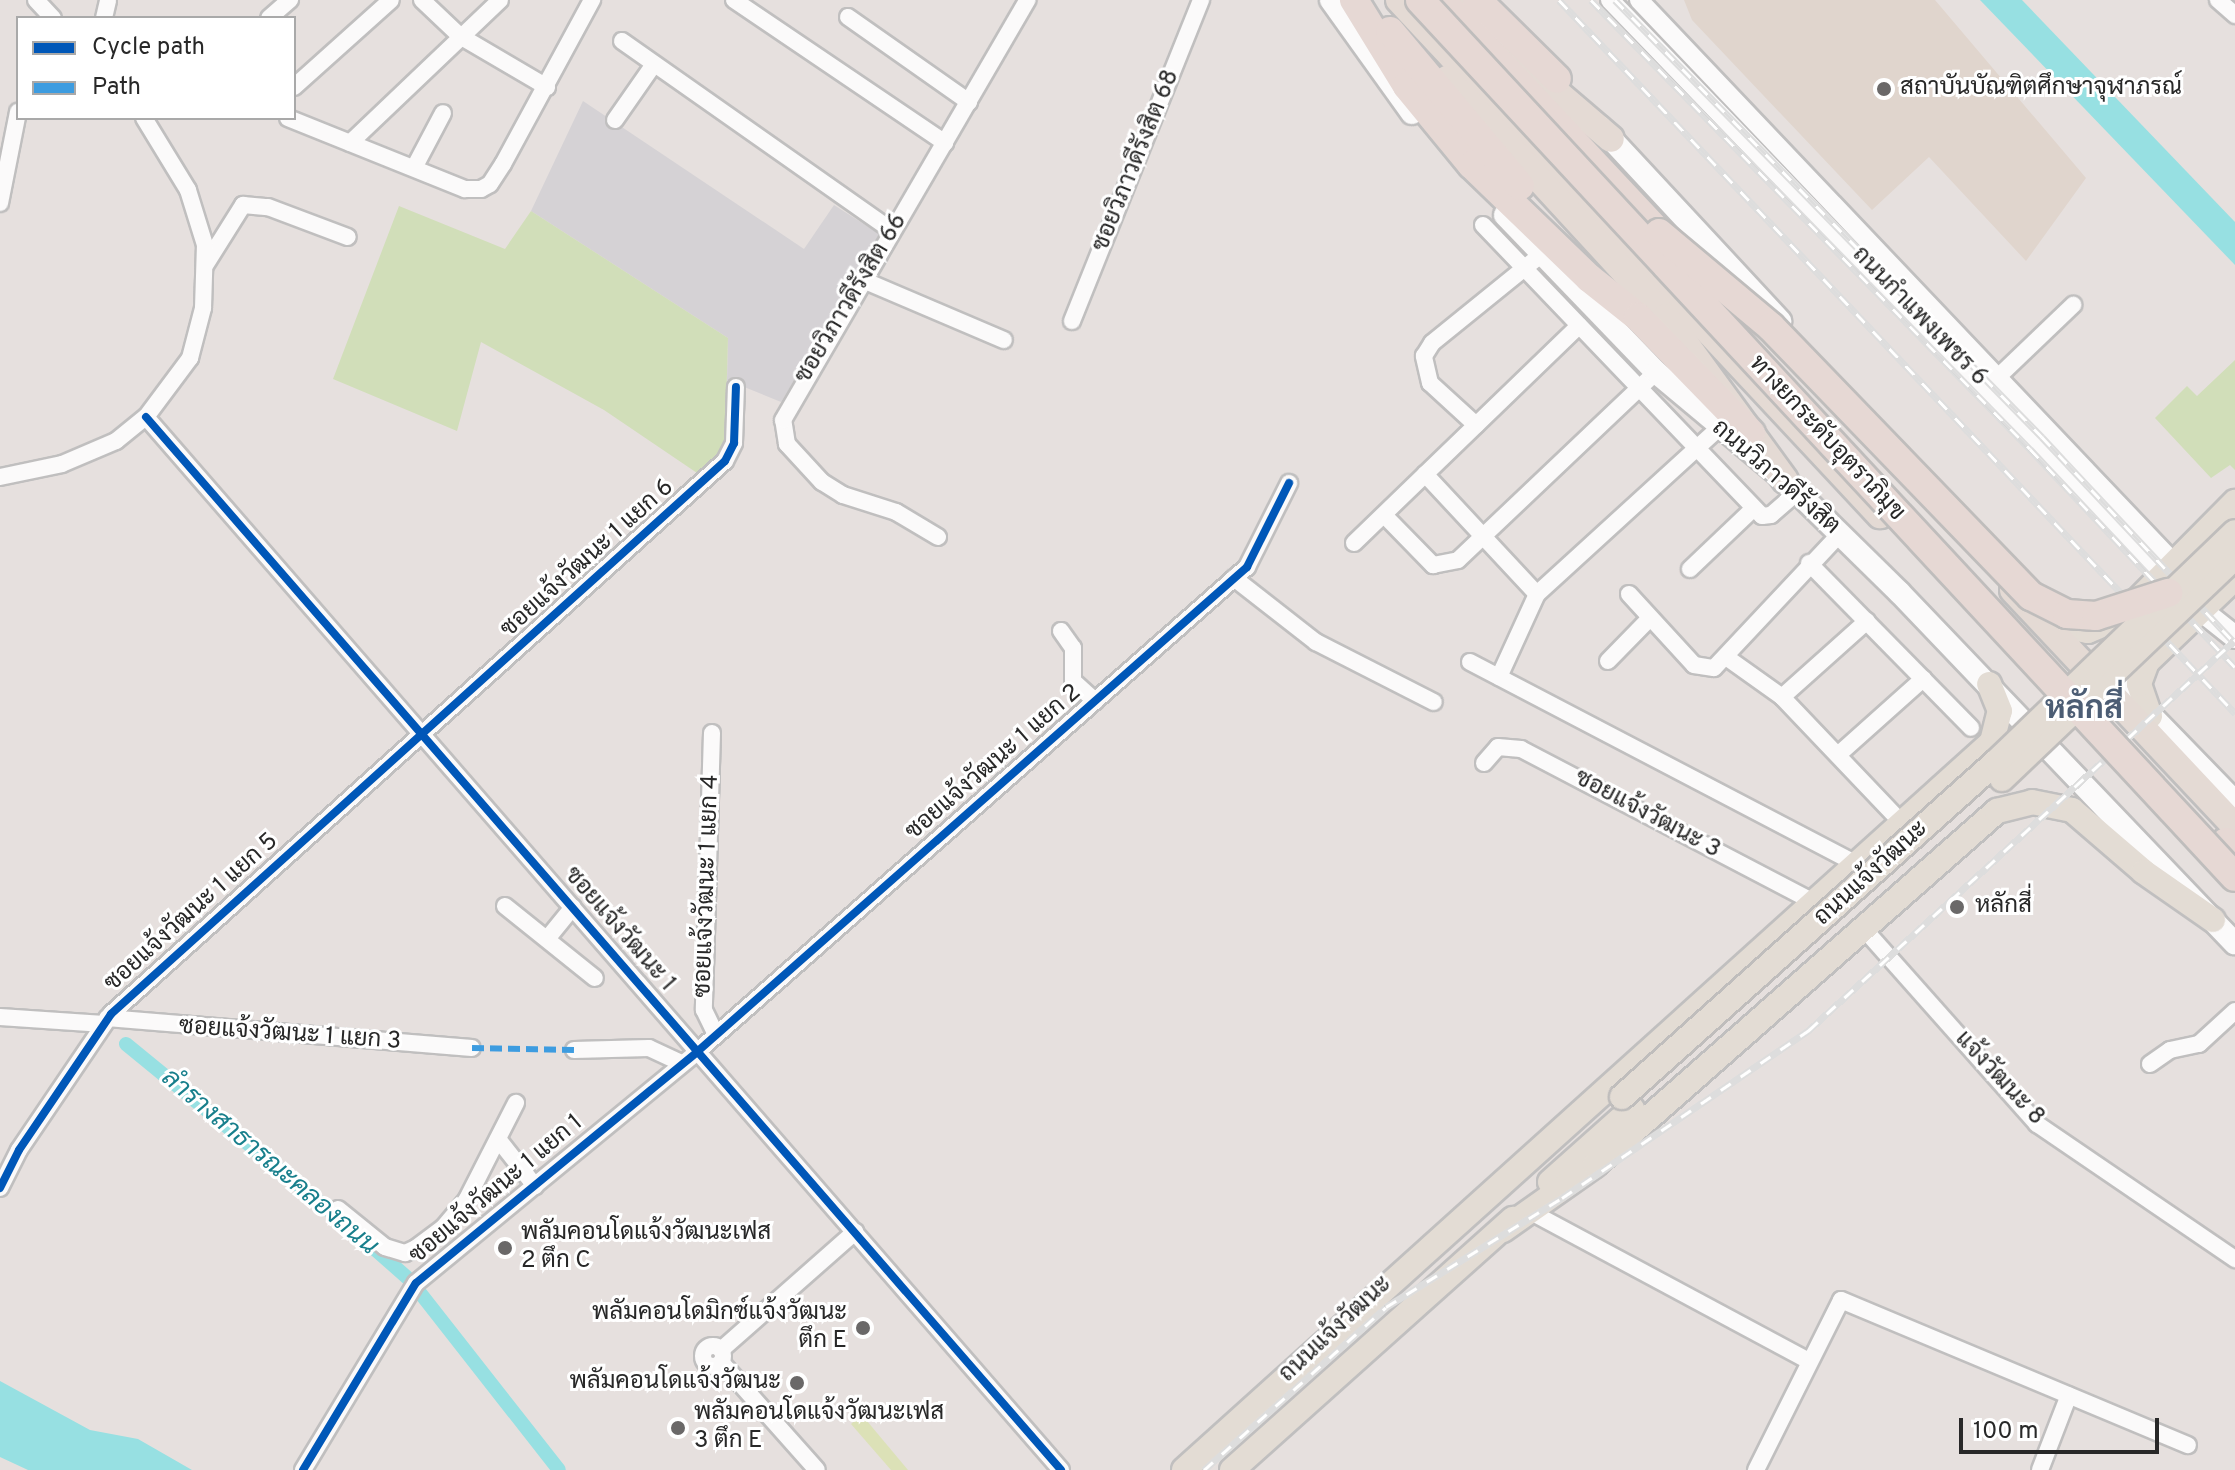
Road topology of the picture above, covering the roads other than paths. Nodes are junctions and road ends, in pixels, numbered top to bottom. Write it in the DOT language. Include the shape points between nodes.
graph roads {
  1 [pos="290,0"];
  2 [pos="391,0"];
  3 [pos="422,0"];
  4 [pos="500,0"];
  5 [pos="592,0"];
  6 [pos="734,0"];
  7 [pos="1027,0"];
  8 [pos="1201,0"];
  9 [pos="1331,0"];
  10 [pos="1354,0"];
  11 [pos="1362,0"];
  12 [pos="1380,0"];
  13 [pos="1399,0"];
  14 [pos="1420,0"];
  15 [pos="1441,0"];
  16 [pos="1461,0"];
  17 [pos="1477,0"];
  18 [pos="1494,0"];
  19 [pos="1610,0"];
  20 [pos="1639,0"];
  21 [pos="2218,0"];
  22 [pos="2235,15"];
  23 [pos="271,16"];
  24 [pos="848,17"];
  25 [pos="460,36"];
  26 [pos="622,41"];
  27 [pos="1510,53"];
  28 [pos="654,64"];
  29 [pos="1707,70"];
  30 [pos="1557,79"];
  31 [pos="1693,84"];
  32 [pos="296,85"];
  33 [pos="547,87"];
  34 [pos="969,102"];
  35 [pos="443,113"];
  36 [pos="16,120"];
  37 [pos="150,120"];
  38 [pos="293,120"];
  39 [pos="615,120"];
  40 [pos="1611,139"];
  41 [pos="350,143"];
  42 [pos="945,143"];
  43 [pos="414,168"];
  44 [pos="0,203"];
  45 [pos="1483,225"];
  46 [pos="892,231"];
  47 [pos="1659,233"];
  48 [pos="348,237"];
  49 [pos="1542,254"];
  50 [pos="206,264"];
  51 [pos="1525,269"];
  52 [pos="863,280"];
  53 [pos="2073,305"];
  54 [pos="1638,317"];
  55 [pos="1072,321"];
  56 [pos="1579,326"];
  57 [pos="1004,340"];
  58 [pos="1656,372"];
  59 [pos="1999,376"];
  60 [pos="736,387"];
  61 [pos="1638,388"];
  62 [pos="146,417"];
  63 [pos="1476,425"];
  64 [pos="1718,429"];
  65 [pos="1751,433"];
  66 [pos="1697,448"];
  67 [pos="1425,474"];
  68 [pos="3,477"];
  69 [pos="1289,483"];
  70 [pos="1791,486"];
  71 [pos="0,496"];
  72 [pos="2235,502"];
  73 [pos="1754,508"];
  74 [pos="1385,516"];
  75 [pos="2208,527"];
  76 [pos="2235,532"];
  77 [pos="1840,534"];
  78 [pos="1482,536"];
  79 [pos="938,537"];
  80 [pos="1354,543"];
  81 [pos="2235,557"];
  82 [pos="1809,563"];
  83 [pos="1690,569"];
  84 [pos="2235,572"];
  85 [pos="2168,576"];
  86 [pos="1234,578"];
  87 [pos="2235,578"];
  88 [pos="1537,594"];
  89 [pos="1629,594"];
  90 [pos="2204,606"];
  91 [pos="1650,618"];
  92 [pos="1867,621"];
  93 [pos="2065,627"];
  94 [pos="1061,631"];
  95 [pos="2231,634"];
  96 [pos="1726,657"];
  97 [pos="1608,661"];
  98 [pos="1470,662"];
  99 [pos="1499,677"];
  100 [pos="1923,679"];
  101 [pos="1989,684"];
  102 [pos="1782,697"];
  103 [pos="1095,701"];
  104 [pos="1434,702"];
  105 [pos="2150,716"];
  106 [pos="1971,728"];
  107 [pos="712,733"];
  108 [pos="420,737"];
  109 [pos="1839,754"];
  110 [pos="1484,763"];
  111 [pos="1968,764"];
  112 [pos="2235,802"];
  113 [pos="1997,811"];
  114 [pos="1902,823"];
  115 [pos="2235,826"];
  116 [pos="2235,853"];
  117 [pos="1857,864"];
  118 [pos="2235,877"];
  119 [pos="2235,889"];
  120 [pos="1814,902"];
  121 [pos="505,906"];
  122 [pos="573,907"];
  123 [pos="2213,920"];
  124 [pos="1864,929"];
  125 [pos="547,939"];
  126 [pos="2235,943"];
  127 [pos="595,978"];
  128 [pos="2235,1011"];
  129 [pos="0,1017"];
  130 [pos="106,1021"];
  131 [pos="716,1035"];
  132 [pos="472,1048"];
  133 [pos="574,1050"];
  134 [pos="698,1051"];
  135 [pos="681,1063"];
  136 [pos="2150,1064"];
  137 [pos="516,1103"];
  138 [pos="1627,1103"];
  139 [pos="498,1139"];
  140 [pos="535,1186"];
  141 [pos="0,1188"];
  142 [pos="1491,1195"];
  143 [pos="338,1209"];
  144 [pos="1533,1213"];
  145 [pos="1503,1230"];
  146 [pos="855,1232"];
  147 [pos="2235,1259"];
  148 [pos="1809,1361"];
  149 [pos="2069,1395"];
  150 [pos="2188,1445"];
  151 [pos="303,1470"];
  152 [pos="817,1470"];
  153 [pos="1061,1470"];
  154 [pos="1184,1470"];
  155 [pos="1232,1470"];
  156 [pos="1756,1470"];
  157 [pos="2040,1470"];
  1 -- 23 [label="street"];
  2 -- 32 [label="street"];
  3 -- 25 [label="street"];
  4 -- 25 [label="street"];
  5 -- 33 [label="street"];
  6 -- 42 [label="street"];
  7 -- 34 [label="street, ซอยวิภาวดีรังสิต 66"];
  8 -- 55 [label="street, ซอยวิภาวดีรังสิต 68"];
  9 -- 49 [label="main road, ถนนวิภาวดีรังสิต" via="1433,140"];
  10 -- 54 [label="highway" via="1407,86 1472,165 1589,278"];
  11 -- 54 [label="highway" via="1498,163"];
  12 -- 65 [label="highway" via="1666,317"];
  13 -- 119 [label="highway, ถนนวิภาวดีรังสิต" via="1635,257"];
  14 -- 118 [label="highway, ทางยกระดับอุตราภิมุข, bridge"];
  15 -- 47 [label="highway, ทางยกระดับอุตราภิมุข"];
  16 -- 27 [label="highway"];
  17 -- 30 [label="highway"];
  18 -- 30 [label="main road"];
  19 -- 31 [label="street, ถนนกำแพงเพชร 6"];
  20 -- 29 [label="street, ถนนกำแพงเพชร 6"];
  21 -- 22 [label="street"];
  24 -- 34 [label="street"];
  25 -- 33 [label="street"];
  25 -- 41 [label="street"];
  26 -- 28 [label="street"];
  27 -- 40 [label="highway"];
  27 -- 115 [label="highway"];
  28 -- 39 [label="street"];
  28 -- 46 [label="street"];
  29 -- 31 [label="street"];
  29 -- 59 [label="street, ถนนกำแพงเพชร 6"];
  30 -- 40 [label="main road"];
  31 -- 85 [label="street, ถนนกำแพงเพชร 6"];
  33 -- 43 [label="street" via="490,184 465,189"];
  34 -- 42 [label="street, ซอยวิภาวดีรังสิต 66"];
  35 -- 43 [label="street"];
  36 -- 44 [label="street"];
  37 -- 50 [label="street" via="188,190"];
  38 -- 41 [label="street"];
  40 -- 93 [label="main road"];
  41 -- 43 [label="street"];
  42 -- 46 [label="street, ซอยวิภาวดีรังสิต 66"];
  45 -- 51 [label="street"];
  46 -- 52 [label="street, ซอยวิภาวดีรังสิต 66"];
  47 -- 85 [label="highway, bridge" via="1771,327 2031,596 2067,614 2096,616"];
  47 -- 116 [label="highway, ทางยกระดับอุตราภิมุข, bridge"];
  48 -- 50 [label="street" via="268,207 243,205"];
  49 -- 51 [label="street"];
  49 -- 58 [label="main road, ถนนวิภาวดีรังสิต"];
  50 -- 62 [label="street" via="203,308 190,358"];
  51 -- 56 [label="street"];
  51 -- 63 [label="street" via="1432,343 1424,356 1430,383"];
  52 -- 57 [label="street"];
  52 -- 79 [label="street, ซอยวิภาวดีรังสิต 66" via="792,398 782,434 822,482 843,495 896,512"];
  53 -- 59 [label="street"];
  54 -- 65 [label="highway"];
  56 -- 61 [label="street"];
  56 -- 63 [label="street"];
  58 -- 61 [label="street"];
  58 -- 64 [label="main road, ถนนวิภาวดีรังสิต"];
  59 -- 85 [label="street, ถนนกำแพงเพชร 6"];
  60 -- 108 [label="street, ซอยแจ้งวัฒนะ 1 แยก 6" via="734,443 725,461"];
  61 -- 66 [label="street"];
  61 -- 78 [label="street"];
  62 -- 68 [label="street" via="86,457"];
  62 -- 108 [label="street, ซอยแจ้งวัฒนะ 1"];
  63 -- 67 [label="street"];
  64 -- 66 [label="street"];
  64 -- 70 [label="main road, ถนนวิภาวดีรังสิต"];
  65 -- 70 [label="highway"];
  66 -- 73 [label="street"];
  66 -- 88 [label="street"];
  67 -- 74 [label="street"];
  67 -- 78 [label="street"];
  68 -- 71 [label="street"];
  69 -- 86 [label="street, ซอยแจ้งวัฒนะ 1 แยก 2" via="1255,557"];
  70 -- 73 [label="street" via="1766,518"];
  70 -- 77 [label="main road, ถนนวิภาวดีรังสิต"];
  72 -- 75 [label="main road, ถนนแจ้งวัฒนะ"];
  73 -- 83 [label="street"];
  74 -- 78 [label="street" via="1433,565 1458,560"];
  74 -- 80 [label="street"];
  75 -- 84 [label="main road" via="2205,550 2212,563"];
  75 -- 85 [label="main road, ถนนแจ้งวัฒนะ"];
  76 -- 85 [label="main road, ถนนแจ้งวัฒนะ, bridge"];
  77 -- 82 [label="street"];
  77 -- 101 [label="main road, ถนนวิภาวดีรังสิต"];
  78 -- 88 [label="street"];
  81 -- 138 [label="main road, ถนนแจ้งวัฒนะ, bridge" via="2009,773"];
  82 -- 92 [label="street"];
  82 -- 96 [label="street"];
  85 -- 90 [label="main road, ถนนกำแพงเพชร 6"];
  85 -- 93 [label="main road, ถนนแจ้งวัฒนะ" via="2111,622 2088,631"];
  85 -- 138 [label="main road, ถนนแจ้งวัฒนะ, bridge" via="1997,761"];
  86 -- 103 [label="street, ซอยแจ้งวัฒนะ 1 แยก 2"];
  86 -- 104 [label="street" via="1316,642"];
  87 -- 90 [label="main road"];
  88 -- 99 [label="street"];
  89 -- 91 [label="street"];
  90 -- 95 [label="main road, ถนนกำแพงเพชร 6"];
  90 -- 105 [label="main road" via="2142,672 2139,684"];
  91 -- 96 [label="street" via="1694,665 1714,668"];
  91 -- 97 [label="street"];
  92 -- 100 [label="street"];
  92 -- 102 [label="street"];
  93 -- 105 [label="main road"];
  94 -- 103 [label="street" via="1073,648 1073,681"];
  96 -- 102 [label="street"];
  98 -- 99 [label="street"];
  99 -- 117 [label="street"];
  100 -- 106 [label="street"];
  100 -- 109 [label="street"];
  101 -- 111 [label="main road, ถนนแจ้งวัฒนะ" via="2000,711 1999,726 1992,742"];
  101 -- 123 [label="main road, ถนนวิภาวดีรังสิต"];
  102 -- 109 [label="street"];
  103 -- 131 [label="street, ซอยแจ้งวัฒนะ 1 แยก 2"];
  105 -- 112 [label="main road"];
  107 -- 131 [label="street, ซอยแจ้งวัฒนะ 1 แยก 4" via="704,1010"];
  108 -- 122 [label="street, ซอยแจ้งวัฒนะ 1"];
  108 -- 130 [label="street, ซอยแจ้งวัฒนะ 1 แยก 5" via="168,958"];
  109 -- 114 [label="street"];
  110 -- 120 [label="street, ซอยแจ้งวัฒนะ 3" via="1498,747 1521,749"];
  111 -- 113 [label="main road" via="1983,763 2001,775 2006,790"];
  111 -- 114 [label="main road, ถนนแจ้งวัฒนะ"];
  113 -- 123 [label="main road, ถนนแจ้งวัฒนะ" via="2032,802 2072,810 2144,872"];
  113 -- 124 [label="main road, ถนนแจ้งวัฒนะ"];
  114 -- 117 [label="main road, ถนนแจ้งวัฒนะ"];
  117 -- 120 [label="main road, ถนนแจ้งวัฒนะ"];
  120 -- 142 [label="main road, ถนนแจ้งวัฒนะ"];
  121 -- 125 [label="street"];
  122 -- 125 [label="street"];
  122 -- 134 [label="street, ซอยแจ้งวัฒนะ 1"];
  123 -- 126 [label="main road, ถนนวิภาวดีรังสิต"];
  124 -- 144 [label="main road, ถนนแจ้งวัฒนะ" via="1606,1156"];
  124 -- 147 [label="street, แจ้งวัฒนะ 8" via="2037,1124"];
  125 -- 127 [label="street"];
  128 -- 136 [label="street" via="2199,1044 2170,1050"];
  129 -- 130 [label="street, ซอยแจ้งวัฒนะ 1 แยก 3"];
  130 -- 132 [label="street, ซอยแจ้งวัฒนะ 1 แยก 3"];
  130 -- 141 [label="street, ซอยแจ้งวัฒนะ 1 แยก 5" via="19,1150"];
  131 -- 134 [label="street, ซอยแจ้งวัฒนะ 1 แยก 2"];
  133 -- 135 [label="street" via="649,1048"];
  134 -- 135 [label="street, ซอยแจ้งวัฒนะ 1 แยก 1"];
  134 -- 146 [label="street, ซอยแจ้งวัฒนะ 1"];
  135 -- 140 [label="street, ซอยแจ้งวัฒนะ 1 แยก 1"];
  137 -- 139 [label="street"];
  138 -- 142 [label="main road, ถนนแจ้งวัฒนะ"];
  138 -- 145 [label="main road, ถนนแจ้งวัฒนะ"];
  139 -- 140 [label="street"];
  139 -- 143 [label="street" via="455,1216 405,1253 385,1247"];
  140 -- 151 [label="street, ซอยแจ้งวัฒนะ 1 แยก 1" via="416,1283"];
  142 -- 154 [label="main road, ถนนแจ้งวัฒนะ" via="1392,1278"];
  144 -- 145 [label="main road, ถนนแจ้งวัฒนะ"];
  144 -- 148 [label="street"];
  145 -- 155 [label="main road, ถนนแจ้งวัฒนะ"];
  146 -- 152 [label="street" via="721,1356"];
  146 -- 153 [label="street, ซอยแจ้งวัฒนะ 1"];
  148 -- 149 [label="street" via="1834,1307 1844,1301"];
  148 -- 156 [label="street"];
  149 -- 150 [label="street"];
  149 -- 157 [label="street"];
}
